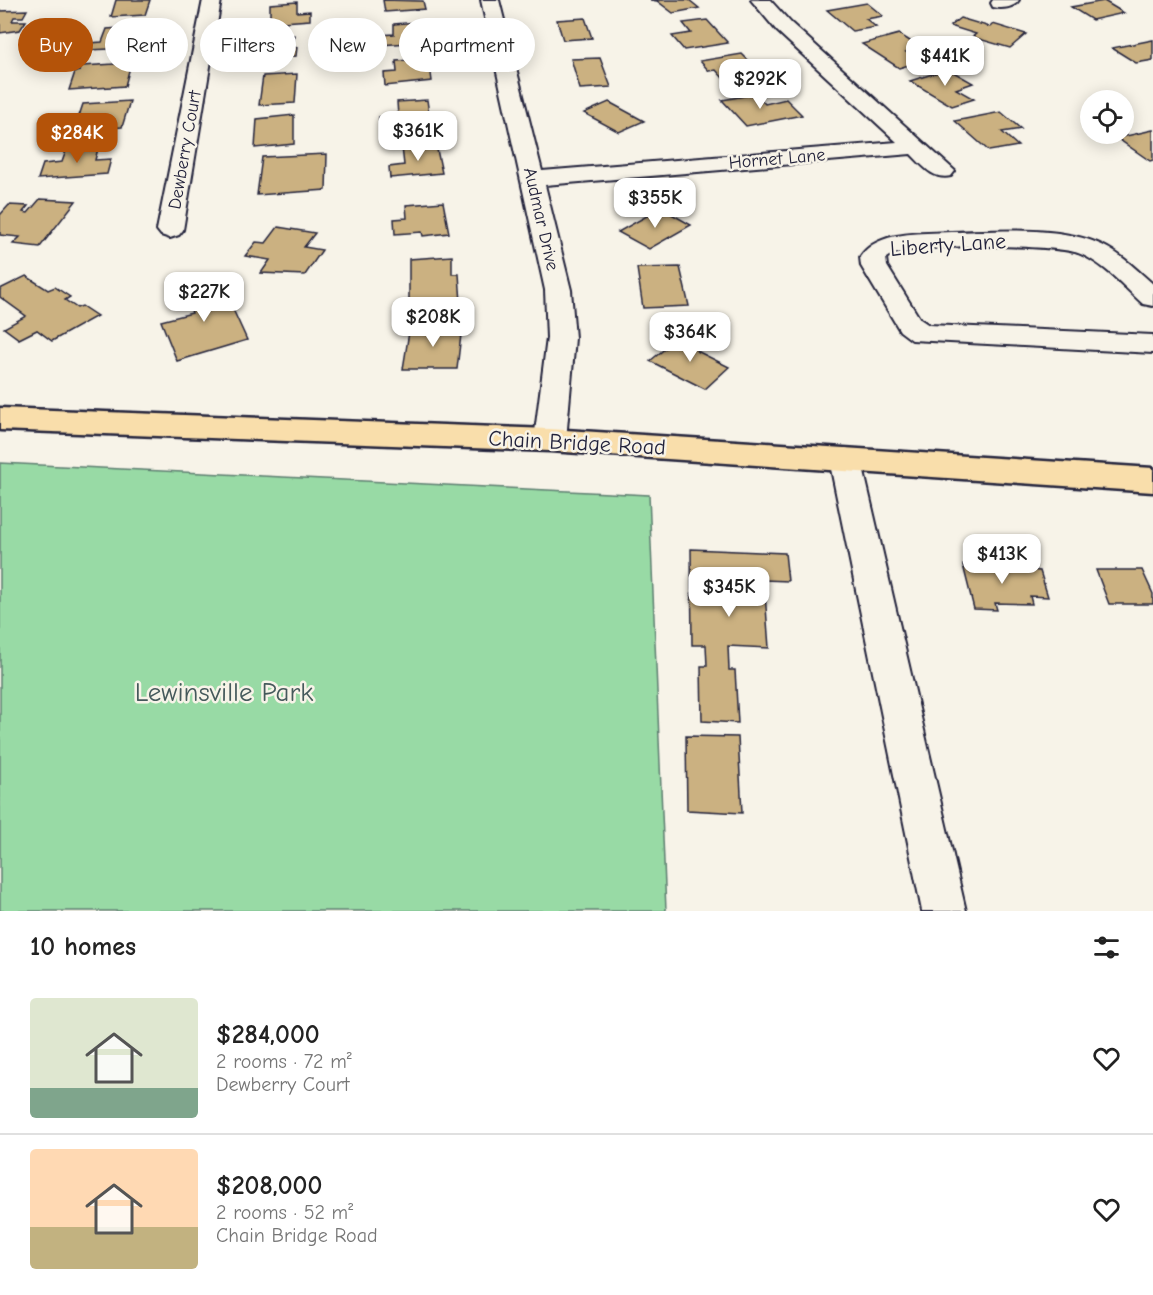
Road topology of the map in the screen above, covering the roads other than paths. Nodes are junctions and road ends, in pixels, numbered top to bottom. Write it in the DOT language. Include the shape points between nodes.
graph roads {
  1 [pos="212,0"];
  2 [pos="490,0"];
  3 [pos="760,0"];
  4 [pos="916,147"];
  5 [pos="943,171"];
  6 [pos="532,179"];
  7 [pos="170,230"];
  8 [pos="1153,298"];
  9 [pos="1153,344"];
  10 [pos="0,419"];
  11 [pos="550,440"];
  12 [pos="845,459"];
  13 [pos="1153,480"];
  14 [pos="944,911"];
  1 -- 7 [label="street, Dewberry Court"];
  2 -- 6 [label="street, Audmar Drive"];
  3 -- 4 [label="street" via="784,27"];
  4 -- 5 [label="street"];
  4 -- 6 [label="street, Hornet Lane"];
  6 -- 11 [label="street, Audmar Drive" via="558,290 561,338"];
  8 -- 9 [label="street, Liberty Lane" via="1098,253 1061,241 951,240 891,246 873,257 874,266 910,325 922,334"];
  10 -- 11 [label="main road, Chain Bridge Road"];
  11 -- 12 [label="main road, Chain Bridge Road"];
  12 -- 13 [label="main road, Chain Bridge Road"];
  12 -- 14 [label="street"];
}
